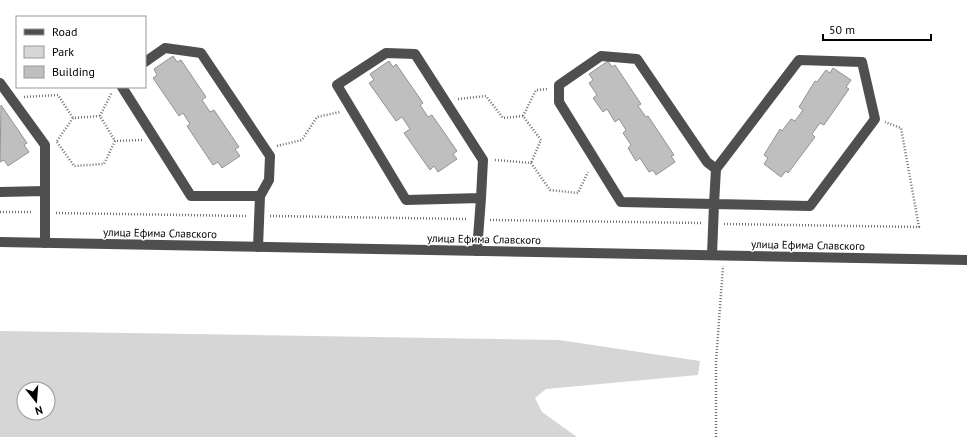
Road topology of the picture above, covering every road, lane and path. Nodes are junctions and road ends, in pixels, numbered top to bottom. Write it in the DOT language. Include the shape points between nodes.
graph roads {
  1 [pos="146,61"];
  2 [pos="0,83"];
  3 [pos="118,88"];
  4 [pos="559,88"];
  5 [pos="11,98"];
  6 [pos="445,100"];
  7 [pos="352,109"];
  8 [pos="100,116"];
  9 [pos="523,116"];
  10 [pos="73,118"];
  11 [pos="875,119"];
  12 [pos="155,139"];
  13 [pos="57,141"];
  14 [pos="115,142"];
  15 [pos="45,145"];
  16 [pos="265,148"];
  17 [pos="595,159"];
  18 [pos="483,160"];
  19 [pos="531,163"];
  20 [pos="716,169"];
  21 [pos="0,192"];
  22 [pos="45,192"];
  23 [pos="260,196"];
  24 [pos="481,198"];
  25 [pos="714,204"];
  26 [pos="0,212"];
  27 [pos="45,212"];
  28 [pos="259,216"];
  29 [pos="479,220"];
  30 [pos="714,223"];
  31 [pos="0,242"];
  32 [pos="45,243"];
  33 [pos="258,247"];
  34 [pos="477,251"];
  35 [pos="712,255"];
  36 [pos="724,255"];
  37 [pos="967,260"];
  38 [pos="716,437"];
  1 -- 16 [label="street" via="166,48 201,53"];
  2 -- 5 [label="street"];
  3 -- 8 [label="path"];
  3 -- 12 [label="street"];
  4 -- 9 [label="path" via="536,90"];
  4 -- 17 [label="street" via="559,102"];
  4 -- 20 [label="street" via="559,85 601,56 637,59 707,162"];
  5 -- 10 [label="path" via="58,95"];
  5 -- 15 [label="street"];
  6 -- 7 [label="street" via="415,54 386,53 337,85"];
  6 -- 9 [label="path" via="486,96 503,118"];
  6 -- 18 [label="street"];
  7 -- 16 [label="path" via="317,117 302,140"];
  7 -- 24 [label="street" via="406,200"];
  8 -- 10 [label="path"];
  8 -- 14 [label="path"];
  9 -- 19 [label="path" via="541,140"];
  10 -- 13 [label="path"];
  11 -- 20 [label="street" via="862,62 799,60"];
  11 -- 25 [label="street" via="810,206"];
  11 -- 30 [label="path" via="901,128 919,227"];
  12 -- 14 [label="path"];
  12 -- 23 [label="street" via="191,196"];
  13 -- 14 [label="path" via="74,166 104,164"];
  13 -- 15 [label="path"];
  15 -- 22 [label="street"];
  16 -- 23 [label="street" via="270,156 269,180"];
  17 -- 19 [label="path" via="578,193 550,190"];
  17 -- 25 [label="street" via="621,202"];
  18 -- 19 [label="path"];
  18 -- 24 [label="street"];
  20 -- 25 [label="street"];
  21 -- 22 [label="street"];
  22 -- 27 [label="street"];
  23 -- 28 [label="street"];
  24 -- 29 [label="street"];
  25 -- 30 [label="street"];
  26 -- 27 [label="path"];
  27 -- 28 [label="path"];
  27 -- 32 [label="street"];
  28 -- 29 [label="path"];
  28 -- 33 [label="street"];
  29 -- 30 [label="path"];
  29 -- 34 [label="street"];
  30 -- 35 [label="street"];
  31 -- 32 [label="street, улица Ефима Славского"];
  32 -- 33 [label="street, улица Ефима Славского"];
  33 -- 34 [label="street, улица Ефима Славского"];
  34 -- 35 [label="street, улица Ефима Славского"];
  35 -- 36 [label="street, улица Ефима Славского"];
  36 -- 37 [label="street, улица Ефима Славского"];
  36 -- 38 [label="path" via="716,362"];
}
